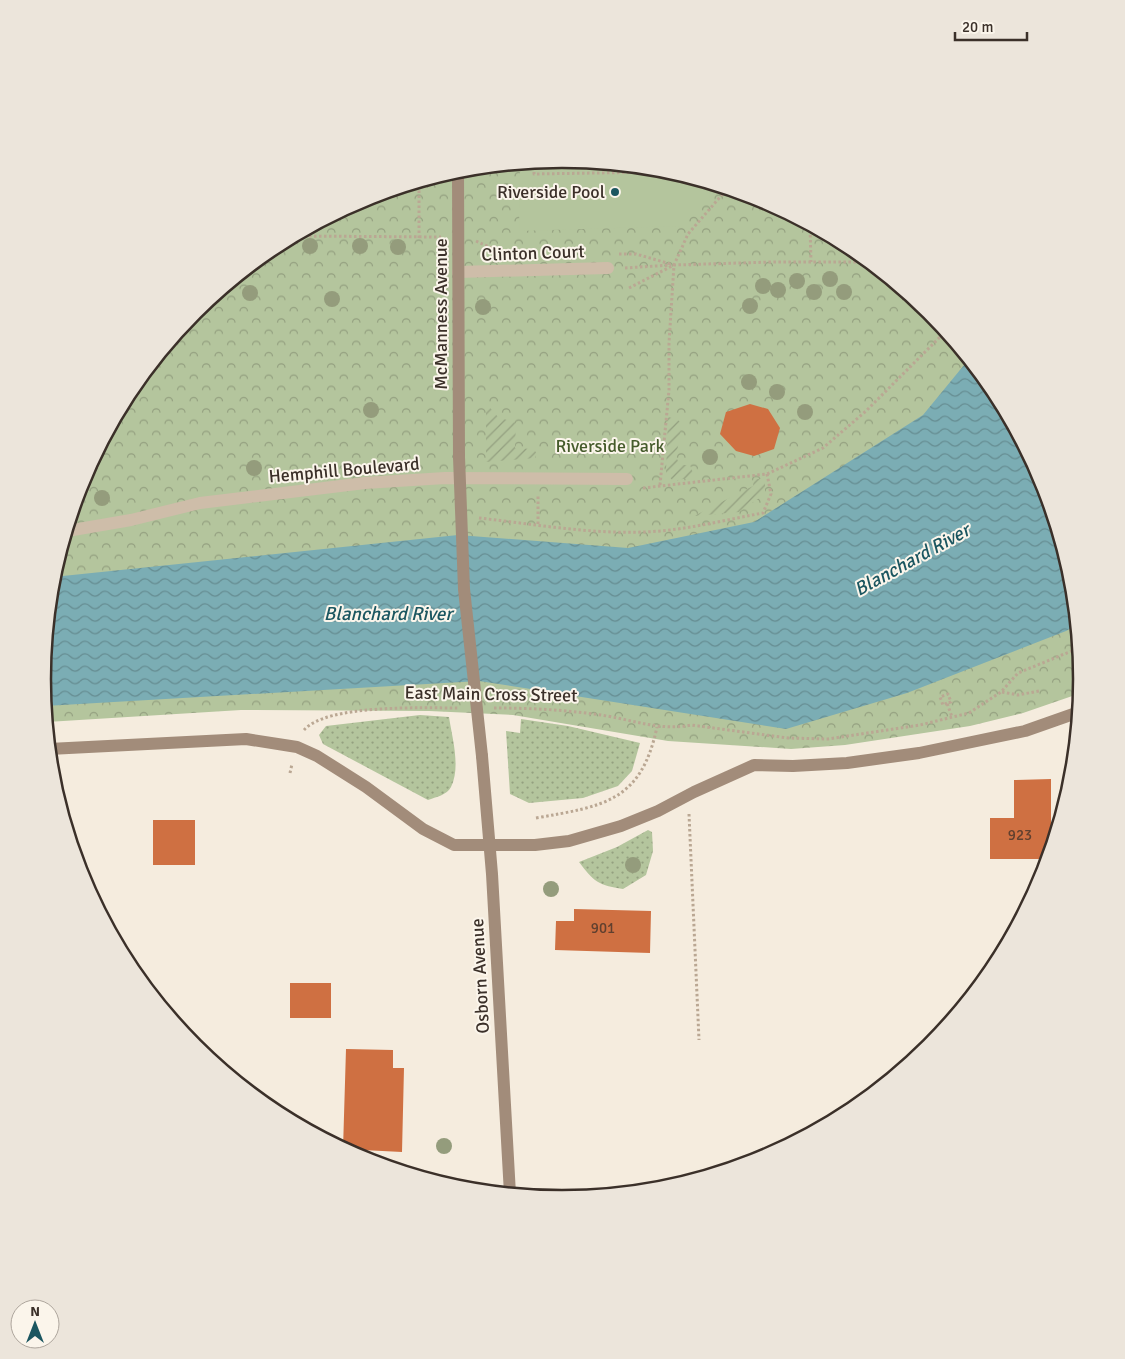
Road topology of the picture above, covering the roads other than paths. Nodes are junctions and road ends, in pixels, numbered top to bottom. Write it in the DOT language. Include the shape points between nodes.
graph roads {
  1 [pos="458,179"];
  2 [pos="608,268"];
  3 [pos="458,272"];
  4 [pos="627,480"];
  5 [pos="74,530"];
  6 [pos="1073,714"];
  7 [pos="56,749"];
  8 [pos="482,756"];
  9 [pos="489,845"];
  10 [pos="510,1188"];
  1 -- 3 [label="main road, McManness Avenue"];
  2 -- 3 [label="street, Clinton Court"];
  3 -- 8 [label="main road, McManness Avenue, bridge" via="464,590"];
  4 -- 5 [label="street, Hemphill Boulevard" via="445,478 307,490 200,504"];
  6 -- 9 [label="main road" via="1025,731 919,753 847,763 754,765 658,811 589,836 535,845"];
  7 -- 9 [label="main road" via="246,739 297,747 317,756 438,838 454,844"];
  8 -- 9 [label="main road, Osborn Avenue"];
  9 -- 10 [label="main road, Osborn Avenue"];
}
